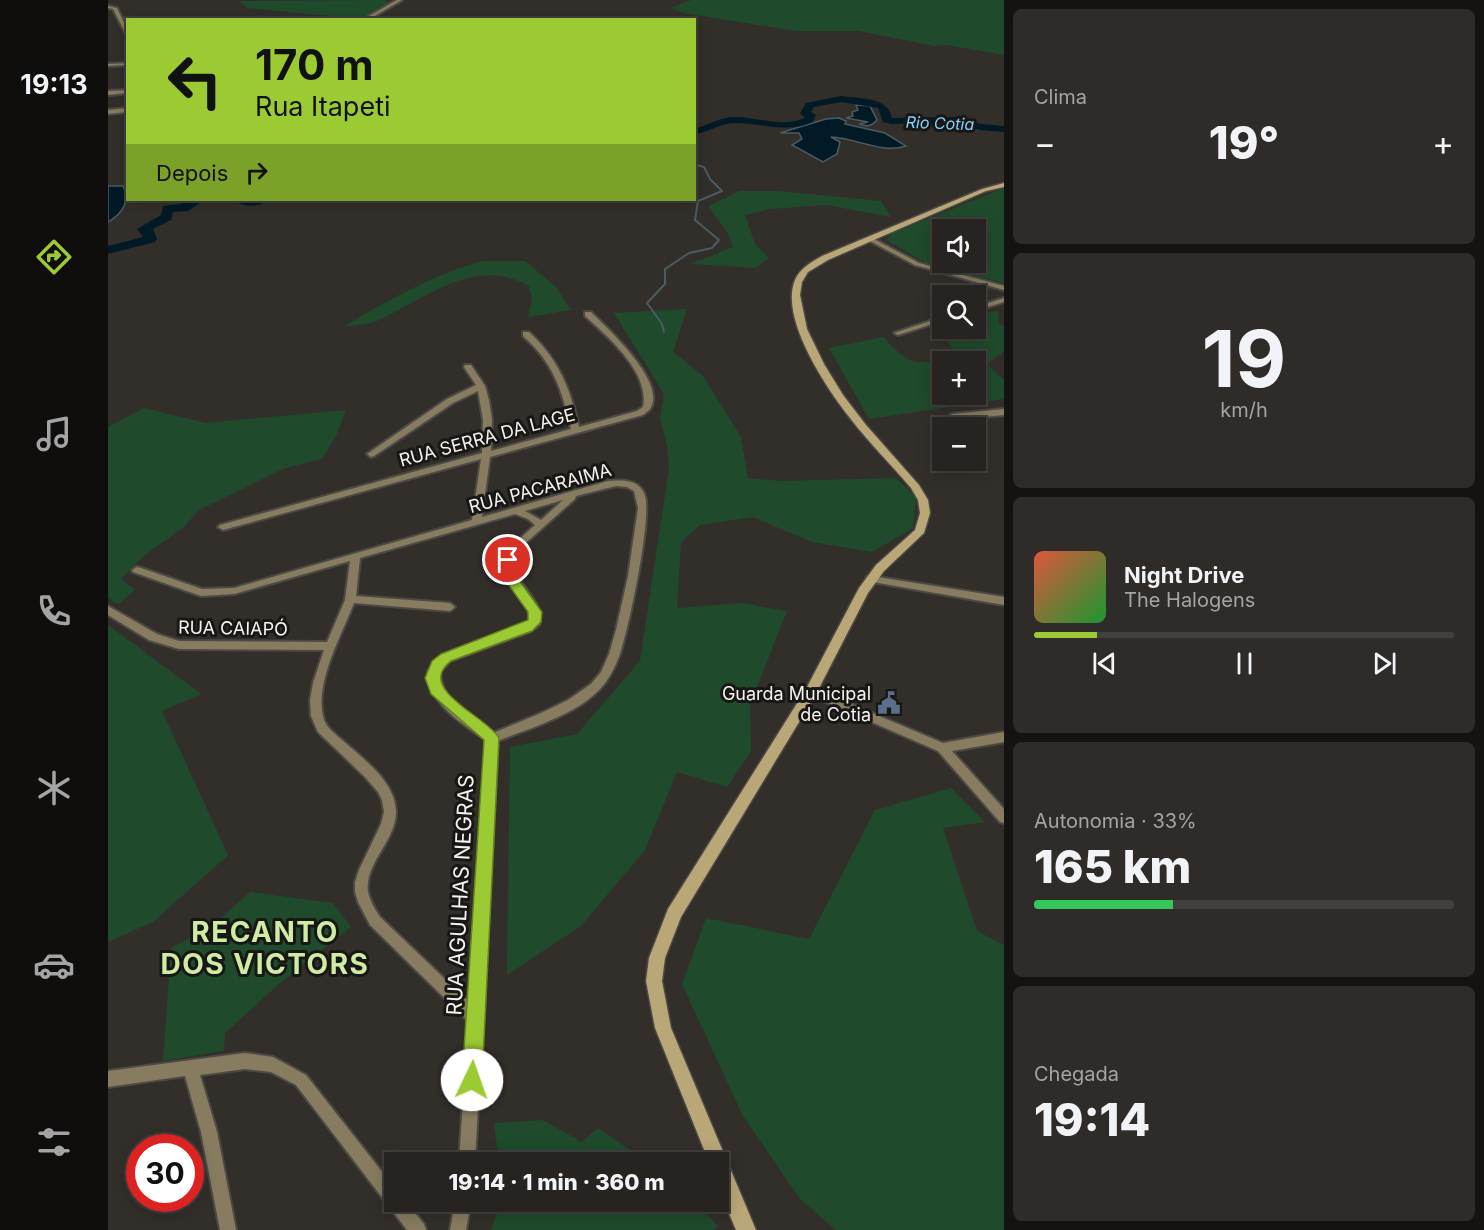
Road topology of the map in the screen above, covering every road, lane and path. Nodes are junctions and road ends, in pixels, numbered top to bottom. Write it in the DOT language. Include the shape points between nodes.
graph roads {
  1 [pos="400,0"];
  2 [pos="108,7"];
  3 [pos="368,18"];
  4 [pos="126,32"];
  5 [pos="126,64"];
  6 [pos="108,65"];
  7 [pos="126,91"];
  8 [pos="108,93"];
  9 [pos="126,110"];
  10 [pos="108,112"];
  11 [pos="1004,185"];
  12 [pos="870,239"];
  13 [pos="1004,288"];
  14 [pos="1004,300"];
  15 [pos="986,306"];
  16 [pos="588,314"];
  17 [pos="932,322"];
  18 [pos="898,333"];
  19 [pos="526,334"];
  20 [pos="468,367"];
  21 [pos="481,386"];
  22 [pos="1004,412"];
  23 [pos="952,417"];
  24 [pos="576,430"];
  25 [pos="371,454"];
  26 [pos="487,454"];
  27 [pos="575,495"];
  28 [pos="517,511"];
  29 [pos="477,521"];
  30 [pos="541,525"];
  31 [pos="223,527"];
  32 [pos="355,558"];
  33 [pos="137,570"];
  34 [pos="871,579"];
  35 [pos="350,599"];
  36 [pos="1004,601"];
  37 [pos="450,607"];
  38 [pos="108,610"];
  39 [pos="330,646"];
  40 [pos="811,691"];
  41 [pos="1004,737"];
  42 [pos="492,738"];
  43 [pos="942,748"];
  44 [pos="1004,818"];
  45 [pos="475,1017"];
  46 [pos="191,1070"];
  47 [pos="108,1079"];
  48 [pos="468,1152"];
  49 [pos="714,1152"];
  50 [pos="384,1187"];
  51 [pos="729,1189"];
  52 [pos="404,1212"];
  53 [pos="461,1212"];
  54 [pos="228,1230"];
  55 [pos="418,1230"];
  56 [pos="458,1230"];
  57 [pos="746,1230"];
  1 -- 3 [label="street"];
  2 -- 4 [label="street" via="116,8"];
  5 -- 6 [label="street"];
  7 -- 8 [label="street"];
  9 -- 10 [label="street"];
  11 -- 12 [label="main road"];
  12 -- 13 [label="street" via="930,269"];
  12 -- 34 [label="main road" via="811,267 798,280 796,297 801,324 826,376 847,408 899,466 923,500 926,513 920,531"];
  14 -- 15 [label="street"];
  16 -- 24 [label="street, RUA SERRA DA LAGE" via="626,352 648,392 649,403 640,412"];
  17 -- 18 [label="street"];
  19 -- 24 [label="street" via="559,372"];
  20 -- 21 [label="street"];
  21 -- 25 [label="street" via="450,401"];
  21 -- 26 [label="street"];
  22 -- 23 [label="street"];
  24 -- 26 [label="street, RUA SERRA DA LAGE"];
  26 -- 29 [label="street"];
  26 -- 31 [label="street, RUA SERRA DA LAGE"];
  27 -- 28 [label="street, RUA PACARAIMA"];
  27 -- 30 [label="street"];
  27 -- 42 [label="street, RUA PACARAIMA" via="617,483 631,485 643,494 617,649 605,676 585,695"];
  28 -- 29 [label="street, RUA PACARAIMA"];
  28 -- 30 [label="street"];
  29 -- 32 [label="street, RUA PACARAIMA"];
  30 -- 42 [label="street" via="517,546 508,560 515,584 535,612 535,622 446,658 434,671 436,690"];
  32 -- 33 [label="street, RUA PACARAIMA" via="216,593 185,588"];
  32 -- 35 [label="street"];
  34 -- 36 [label="street"];
  34 -- 40 [label="main road"];
  35 -- 37 [label="street"];
  35 -- 39 [label="street"];
  38 -- 39 [label="street, RUA CAIAPÓ" via="153,637 179,645"];
  39 -- 45 [label="street" via="316,702 316,720 382,788 391,808 387,830 362,883 364,901 380,927"];
  40 -- 43 [label="street"];
  40 -- 49 [label="main road" via="674,914 657,958 654,981 663,1028"];
  41 -- 43 [label="street"];
  42 -- 45 [label="street, RUA AGULHAS NEGRAS"];
  43 -- 44 [label="street"];
  45 -- 48 [label="street, RUA AGULHAS NEGRAS"];
  46 -- 47 [label="street"];
  46 -- 50 [label="street" via="244,1061 273,1065 302,1080"];
  46 -- 54 [label="street" via="209,1132"];
  51 -- 57 [label="main road"];
  52 -- 55 [label="street"];
  53 -- 56 [label="street"];
}
